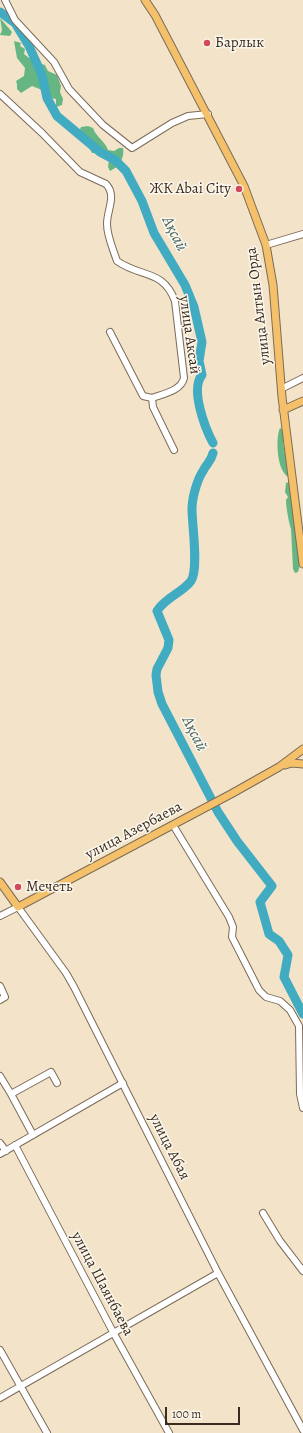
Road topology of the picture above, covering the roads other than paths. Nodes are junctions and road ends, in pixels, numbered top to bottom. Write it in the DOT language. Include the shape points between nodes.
graph roads {
  1 [pos="5,0"];
  2 [pos="145,0"];
  3 [pos="0,94"];
  4 [pos="208,114"];
  5 [pos="303,234"];
  6 [pos="266,245"];
  7 [pos="110,332"];
  8 [pos="303,378"];
  9 [pos="281,389"];
  10 [pos="152,398"];
  11 [pos="303,401"];
  12 [pos="284,410"];
  13 [pos="174,450"];
  14 [pos="303,564"];
  15 [pos="303,749"];
  16 [pos="303,764"];
  17 [pos="280,767"];
  18 [pos="173,825"];
  19 [pos="0,882"];
  20 [pos="18,907"];
  21 [pos="0,916"];
  22 [pos="0,986"];
  23 [pos="0,1000"];
  24 [pos="0,1076"];
  25 [pos="57,1083"];
  26 [pos="122,1083"];
  27 [pos="11,1094"];
  28 [pos="303,1108"];
  29 [pos="33,1135"];
  30 [pos="0,1143"];
  31 [pos="15,1145"];
  32 [pos="3,1152"];
  33 [pos="263,1214"];
  34 [pos="303,1271"];
  35 [pos="218,1273"];
  36 [pos="112,1332"];
  37 [pos="0,1350"];
  38 [pos="20,1386"];
  39 [pos="0,1398"];
  40 [pos="303,1430"];
  41 [pos="47,1433"];
  42 [pos="169,1433"];
  1 -- 4 [label="street" via="15,20 54,62 69,89 103,125 132,148 172,123 188,116"];
  2 -- 4 [label="main road, улица Алтын Орда"];
  3 -- 10 [label="street, улица Аксай" via="80,172 109,187 112,196 107,224 117,261 160,278 172,292 184,378 179,387"];
  4 -- 6 [label="main road, улица Алтын Орда" via="244,186"];
  5 -- 6 [label="street"];
  6 -- 9 [label="main road, улица Алтын Орда" via="273,285"];
  7 -- 10 [label="street" via="143,396"];
  8 -- 9 [label="street"];
  9 -- 12 [label="main road, улица Алтын Орда"];
  10 -- 13 [label="street"];
  11 -- 12 [label="main road"];
  12 -- 14 [label="main road, улица Алтын Орда"];
  15 -- 17 [label="main road, улица Азербаева"];
  16 -- 17 [label="main road, улица Азербаева" via="292,763"];
  17 -- 18 [label="main road, улица Азербаева"];
  18 -- 20 [label="main road, улица Азербаева"];
  18 -- 28 [label="street" via="229,917 233,927 232,937 259,990 266,997 280,1001 290,1010 299,1026 300,1094"];
  19 -- 20 [label="main road, улица Абая"];
  20 -- 21 [label="street, улица Азербаева"];
  20 -- 26 [label="street, улица Абая" via="66,973"];
  22 -- 23 [label="street" via="5,997"];
  24 -- 27 [label="street"];
  25 -- 27 [label="street" via="51,1072"];
  26 -- 29 [label="street"];
  26 -- 35 [label="street, улица Абая"];
  27 -- 29 [label="street"];
  29 -- 31 [label="street"];
  30 -- 32 [label="street"];
  31 -- 32 [label="street"];
  31 -- 36 [label="street, улица Шаянбаева"];
  33 -- 34 [label="street"];
  35 -- 36 [label="street"];
  35 -- 40 [label="street, улица Абая"];
  36 -- 38 [label="street"];
  36 -- 42 [label="street, улица Шаянбаева"];
  37 -- 38 [label="street"];
  38 -- 39 [label="street"];
  38 -- 41 [label="street"];
}
